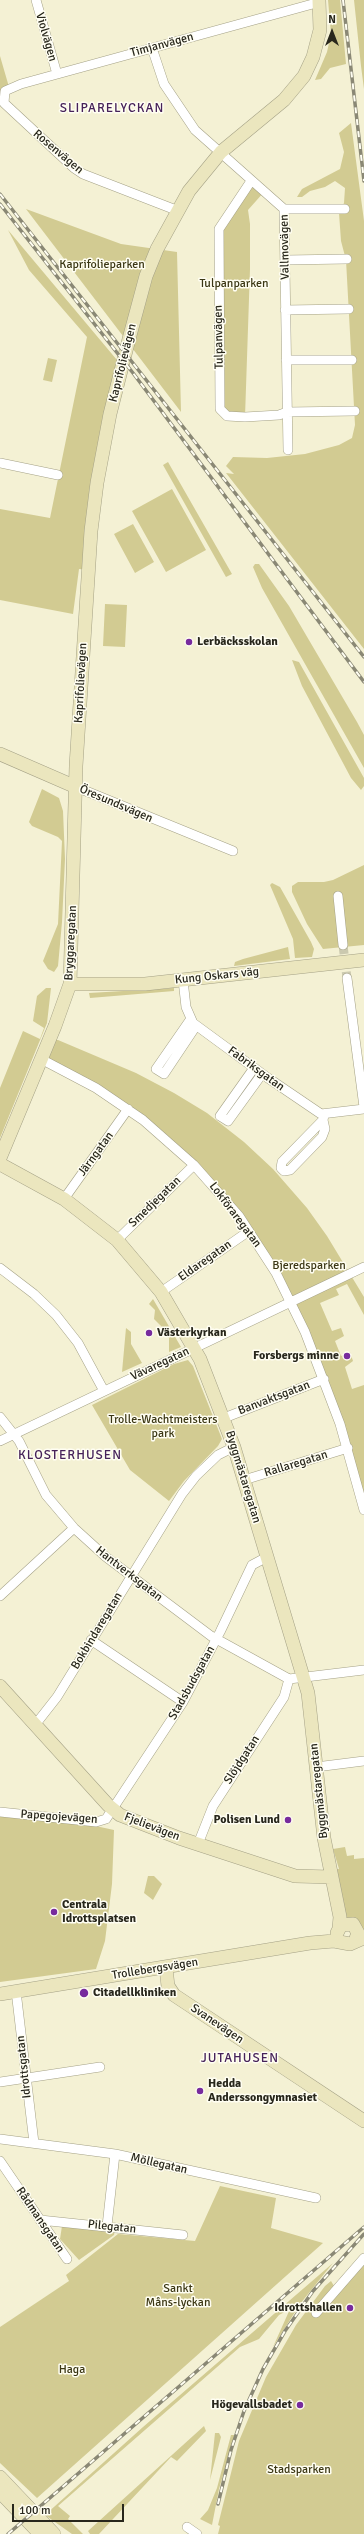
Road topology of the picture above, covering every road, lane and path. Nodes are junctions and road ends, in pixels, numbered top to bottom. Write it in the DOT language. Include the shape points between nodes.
graph roads {
  1 [pos="36,0"];
  2 [pos="319,1"];
  3 [pos="152,48"];
  4 [pos="57,74"];
  5 [pos="5,91"];
  6 [pos="220,152"];
  7 [pos="251,180"];
  8 [pos="284,209"];
  9 [pos="345,209"];
  10 [pos="176,210"];
  11 [pos="347,259"];
  12 [pos="286,260"];
  13 [pos="348,309"];
  14 [pos="285,310"];
  15 [pos="286,360"];
  16 [pos="352,360"];
  17 [pos="355,410"];
  18 [pos="287,412"];
  19 [pos="288,450"];
  20 [pos="0,463"];
  21 [pos="58,475"];
  22 [pos="0,754"];
  23 [pos="76,787"];
  24 [pos="233,851"];
  25 [pos="338,896"];
  26 [pos="343,945"];
  27 [pos="364,960"];
  28 [pos="347,978"];
  29 [pos="183,980"];
  30 [pos="70,984"];
  31 [pos="193,1023"];
  32 [pos="42,1059"];
  33 [pos="258,1071"];
  34 [pos="364,1108"];
  35 [pos="128,1109"];
  36 [pos="324,1118"];
  37 [pos="0,1158"];
  38 [pos="0,1164"];
  39 [pos="194,1164"];
  40 [pos="64,1199"];
  41 [pos="249,1231"];
  42 [pos="117,1240"];
  43 [pos="364,1267"];
  44 [pos="0,1268"];
  45 [pos="161,1292"];
  46 [pos="292,1302"];
  47 [pos="194,1349"];
  48 [pos="324,1379"];
  49 [pos="104,1391"];
  50 [pos="0,1417"];
  51 [pos="224,1418"];
  52 [pos="13,1435"];
  53 [pos="0,1441"];
  54 [pos="234,1447"];
  55 [pos="348,1448"];
  56 [pos="244,1480"];
  57 [pos="364,1510"];
  58 [pos="74,1528"];
  59 [pos="267,1557"];
  60 [pos="130,1575"];
  61 [pos="0,1596"];
  62 [pos="91,1640"];
  63 [pos="216,1640"];
  64 [pos="364,1670"];
  65 [pos="303,1678"];
  66 [pos="289,1679"];
  67 [pos="0,1686"];
  68 [pos="183,1702"];
  69 [pos="36,1724"];
  70 [pos="364,1761"];
  71 [pos="316,1767"];
  72 [pos="114,1810"];
  73 [pos="0,1812"];
  74 [pos="198,1844"];
  75 [pos="331,1877"];
  76 [pos="338,1929"];
  77 [pos="356,1934"];
  78 [pos="310,1943"];
  79 [pos="166,1968"];
  80 [pos="16,1991"];
  81 [pos="0,1994"];
  82 [pos="100,2067"];
  83 [pos="25,2078"];
  84 [pos="0,2082"];
  85 [pos="364,2121"];
  86 [pos="0,2139"];
  87 [pos="34,2143"];
  88 [pos="115,2154"];
  89 [pos="0,2161"];
  90 [pos="316,2198"];
  91 [pos="40,2220"];
  92 [pos="107,2226"];
  93 [pos="183,2235"];
  94 [pos="364,2258"];
  95 [pos="67,2259"];
  96 [pos="316,2313"];
  97 [pos="0,2477"];
  98 [pos="0,2492"];
  99 [pos="187,2527"];
  100 [pos="40,2534"];
  101 [pos="54,2534"];
  102 [pos="197,2534"];
  1 -- 4 [label="street, Violvägen"];
  2 -- 3 [label="street, Timjanvägen"];
  2 -- 6 [label="street, Kaprifolievägen" via="319,36 304,76 284,100"];
  3 -- 4 [label="street, Timjanvägen"];
  3 -- 6 [label="street, Vallmovägen" via="164,84 171,95 195,130"];
  4 -- 5 [label="street, Timjanvägen" via="10,87"];
  5 -- 10 [label="street, Rosenvägen" via="4,103 74,168 83,174"];
  6 -- 7 [label="street, Vallmovägen"];
  6 -- 10 [label="street, Kaprifolievägen" via="200,175"];
  7 -- 8 [label="street, Vallmovägen"];
  7 -- 18 [label="street, Tulpanvägen" via="219,229 220,409 227,416 245,417 279,415"];
  8 -- 9 [label="street"];
  8 -- 12 [label="street, Vallmovägen"];
  10 -- 23 [label="street, Kaprifolievägen" via="146,276 115,391 97,483 85,608"];
  11 -- 12 [label="street"];
  12 -- 14 [label="street, Vallmovägen"];
  13 -- 14 [label="street"];
  14 -- 15 [label="street, Vallmovägen"];
  15 -- 16 [label="street"];
  15 -- 18 [label="street, Vallmovägen"];
  17 -- 18 [label="street, Tulpanvägen"];
  18 -- 19 [label="street, Vallmovägen"];
  20 -- 21 [label="street"];
  22 -- 23 [label="street, Öresundsvägen"];
  23 -- 24 [label="street, Öresundsvägen"];
  23 -- 30 [label="street, Bryggaregatan"];
  25 -- 26 [label="street"];
  27 -- 29 [label="street, Kung Oskars väg"];
  28 -- 34 [label="street"];
  29 -- 30 [label="street, Kung Oskars väg" via="112,985"];
  29 -- 31 [label="street"];
  30 -- 32 [label="street, Bryggaregatan"];
  31 -- 31 [label="street" via="156,1068 164,1074"];
  31 -- 33 [label="street, Fabriksgatan"];
  32 -- 35 [label="street, Lokföraregatan" via="83,1080"];
  32 -- 37 [label="street, Bryggaregatan"];
  33 -- 33 [label="street" via="220,1116 228,1122"];
  33 -- 36 [label="street, Fabriksgatan"];
  34 -- 36 [label="street"];
  35 -- 39 [label="street, Lokföraregatan"];
  35 -- 40 [label="street, Järngatan"];
  36 -- 36 [label="street" via="282,1162 281,1168 284,1171 290,1170 322,1137 325,1129"];
  38 -- 40 [label="street, Byggmästaregatan"];
  39 -- 41 [label="street, Lokföraregatan"];
  39 -- 42 [label="street, Smedjegatan"];
  40 -- 42 [label="street, Byggmästaregatan"];
  41 -- 45 [label="street, Eldaregatan"];
  41 -- 46 [label="street, Lokföraregatan"];
  42 -- 45 [label="street, Byggmästaregatan"];
  43 -- 46 [label="street, Vävaregatan"];
  44 -- 49 [label="street" via="56,1315 78,1343"];
  45 -- 47 [label="street, Byggmästaregatan"];
  46 -- 47 [label="street, Vävaregatan"];
  46 -- 48 [label="street, Lokföraregatan"];
  47 -- 49 [label="street, Vävaregatan"];
  47 -- 51 [label="street, Byggmästaregatan"];
  48 -- 51 [label="street, Banvaktsgatan"];
  48 -- 55 [label="street, Lokföraregatan"];
  49 -- 52 [label="street, Vävaregatan"];
  50 -- 52 [label="street, Hantverksgatan"];
  51 -- 54 [label="street, Byggmästaregatan"];
  52 -- 53 [label="street, Vävaregatan"];
  52 -- 58 [label="street, Hantverksgatan" via="19,1441 43,1490"];
  54 -- 56 [label="street, Byggmästaregatan"];
  54 -- 60 [label="street, Bokbindaregatan" via="218,1455 196,1476"];
  55 -- 56 [label="street, Rallaregatan"];
  55 -- 57 [label="street, Lokföraregatan"];
  56 -- 59 [label="street, Byggmästaregatan"];
  58 -- 60 [label="street, Hantverksgatan"];
  58 -- 61 [label="street"];
  59 -- 63 [label="street, Stadsbudsgatan" via="252,1565"];
  59 -- 65 [label="street, Byggmästaregatan"];
  60 -- 62 [label="street, Bokbindaregatan"];
  60 -- 63 [label="street, Hantverksgatan"];
  62 -- 68 [label="street"];
  62 -- 69 [label="street, Bokbindaregatan" via="57,1697"];
  63 -- 66 [label="street, Hantverksgatan"];
  63 -- 68 [label="street, Stadsbudsgatan"];
  64 -- 65 [label="street"];
  65 -- 66 [label="street"];
  65 -- 71 [label="street, Byggmästaregatan" via="308,1693"];
  66 -- 74 [label="street, Slöjdgatan" via="284,1697 213,1806"];
  67 -- 69 [label="street, Fjelievägen"];
  68 -- 72 [label="street, Stadsbudsgatan"];
  69 -- 72 [label="street, Fjelievägen"];
  70 -- 71 [label="street"];
  71 -- 75 [label="street, Byggmästaregatan" via="324,1843"];
  72 -- 73 [label="street, Papegojevägen" via="106,1819 96,1822"];
  72 -- 74 [label="street, Fjelievägen" via="129,1819"];
  74 -- 75 [label="street, Fjelievägen" via="295,1876"];
  75 -- 76 [label="street, Byggmästaregatan" via="340,1917"];
  75 -- 77 [label="street, Byggmästaregatan"];
  76 -- 77 [label="street, Byggmästaregatan" via="338,1938"];
  76 -- 78 [label="street, Trollebergsvägen"];
  77 -- 78 [label="street, Trollebergsvägen"];
  78 -- 79 [label="street, Trollebergsvägen"];
  79 -- 80 [label="street, Trollebergsvägen"];
  79 -- 85 [label="street, Svanevägen" via="168,1986 174,1995"];
  80 -- 81 [label="street, Trollebergsvägen"];
  80 -- 83 [label="street, Idrottsgatan"];
  82 -- 83 [label="street"];
  83 -- 84 [label="street"];
  83 -- 87 [label="street, Idrottsgatan"];
  86 -- 87 [label="street, Möllegatan"];
  87 -- 88 [label="street, Möllegatan"];
  88 -- 90 [label="street, Möllegatan"];
  88 -- 92 [label="street"];
  89 -- 91 [label="street, Rådmansgatan"];
  91 -- 92 [label="street, Pilegatan"];
  91 -- 95 [label="street, Rådmansgatan"];
  92 -- 93 [label="street, Pilegatan"];
  94 -- 96 [label="street"];
  97 -- 101 [label="street"];
  98 -- 100 [label="street"];
  99 -- 102 [label="street"];
}
